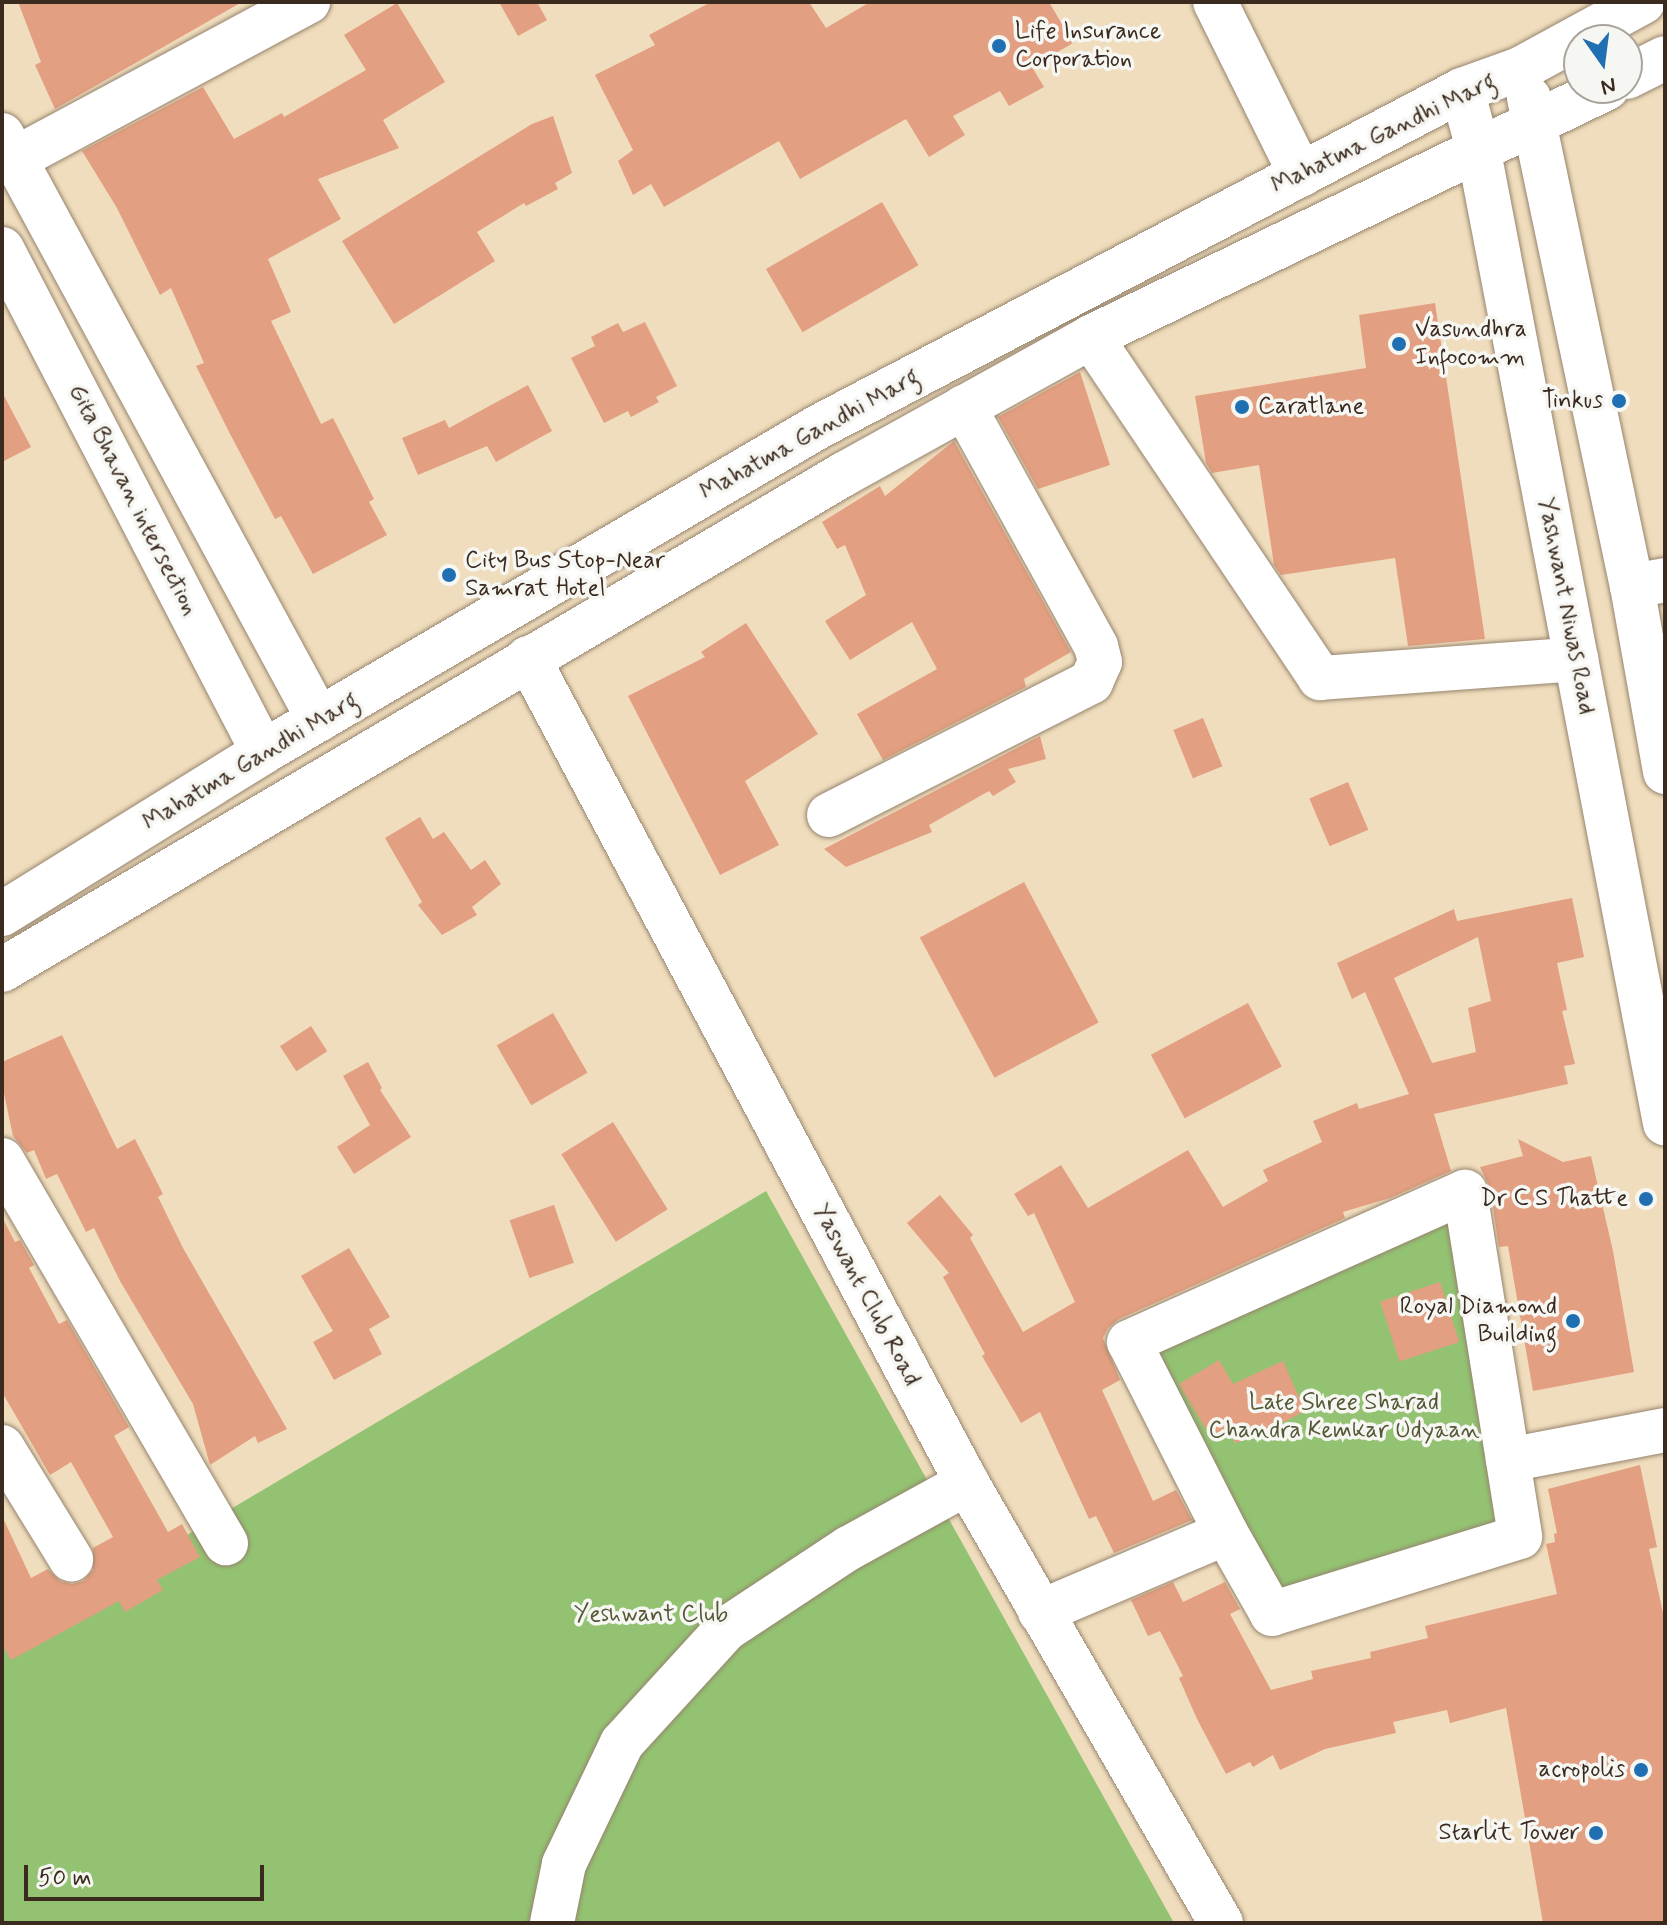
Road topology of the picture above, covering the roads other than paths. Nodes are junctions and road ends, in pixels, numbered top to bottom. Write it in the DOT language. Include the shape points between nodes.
graph roads {
  1 [pos="308,2"];
  2 [pos="1215,2"];
  3 [pos="1643,2"];
  4 [pos="1665,58"];
  5 [pos="1520,69"];
  6 [pos="1643,69"];
  7 [pos="1462,90"];
  8 [pos="1576,104"];
  9 [pos="1537,124"];
  10 [pos="8,148"];
  11 [pos="1479,152"];
  12 [pos="1301,175"];
  13 [pos="2,249"];
  14 [pos="1091,337"];
  15 [pos="964,407"];
  16 [pos="1648,583"];
  17 [pos="528,658"];
  18 [pos="1576,659"];
  19 [pos="297,682"];
  20 [pos="243,712"];
  21 [pos="319,720"];
  22 [pos="263,752"];
  23 [pos="1664,761"];
  24 [pos="829,815"];
  25 [pos="2,914"];
  26 [pos="2,970"];
  27 [pos="1665,1123"];
  28 [pos="2,1160"];
  29 [pos="1665,1430"];
  30 [pos="2,1447"];
  31 [pos="1508,1460"];
  32 [pos="967,1483"];
  33 [pos="1226,1533"];
  34 [pos="226,1543"];
  35 [pos="71,1559"];
  36 [pos="1040,1612"];
  37 [pos="552,1923"];
  38 [pos="1221,1923"];
  1 -- 10 [label="street"];
  2 -- 12 [label="street"];
  3 -- 5 [label="street, Mahatma Gandhi Marg"];
  4 -- 6 [label="street"];
  5 -- 7 [label="street, Mahatma Gandhi Marg"];
  5 -- 9 [label="street"];
  7 -- 11 [label="street, Yashwant Niwas Road"];
  7 -- 12 [label="street, Mahatma Gandhi Marg"];
  8 -- 9 [label="street, Mahatma Gandhi Marg"];
  9 -- 11 [label="street, Mahatma Gandhi Marg"];
  9 -- 16 [label="street"];
  10 -- 19 [label="street"];
  11 -- 14 [label="street, Mahatma Gandhi Marg"];
  11 -- 18 [label="street, Yashwant Niwas Road"];
  12 -- 21 [label="street, Mahatma Gandhi Marg" via="818,427"];
  13 -- 20 [label="street, Gita Bhavan intersection"];
  14 -- 15 [label="street, Mahatma Gandhi Marg"];
  14 -- 18 [label="street" via="1320,678"];
  15 -- 17 [label="street, Mahatma Gandhi Marg"];
  15 -- 24 [label="street" via="1100,662 1091,682"];
  16 -- 23 [label="street"];
  17 -- 26 [label="street, Mahatma Gandhi Marg"];
  17 -- 32 [label="street, Yaswant Club Road"];
  18 -- 27 [label="street, Yashwant Niwas Road"];
  19 -- 20 [label="street"];
  19 -- 21 [label="street"];
  20 -- 22 [label="street, Gita Bhavan intersection"];
  21 -- 22 [label="street, Mahatma Gandhi Marg"];
  22 -- 25 [label="street, Mahatma Gandhi Marg"];
  28 -- 34 [label="street"];
  29 -- 31 [label="street"];
  30 -- 35 [label="street"];
  31 -- 33 [label="street" via="1520,1537 1272,1614"];
  31 -- 33 [label="street" via="1465,1192 1129,1342"];
  32 -- 36 [label="street, Yaswant Club Road"];
  32 -- 37 [label="street" via="849,1548 726,1629 622,1743 564,1864"];
  33 -- 36 [label="street"];
  36 -- 38 [label="street, Yaswant Club Road"];
}
